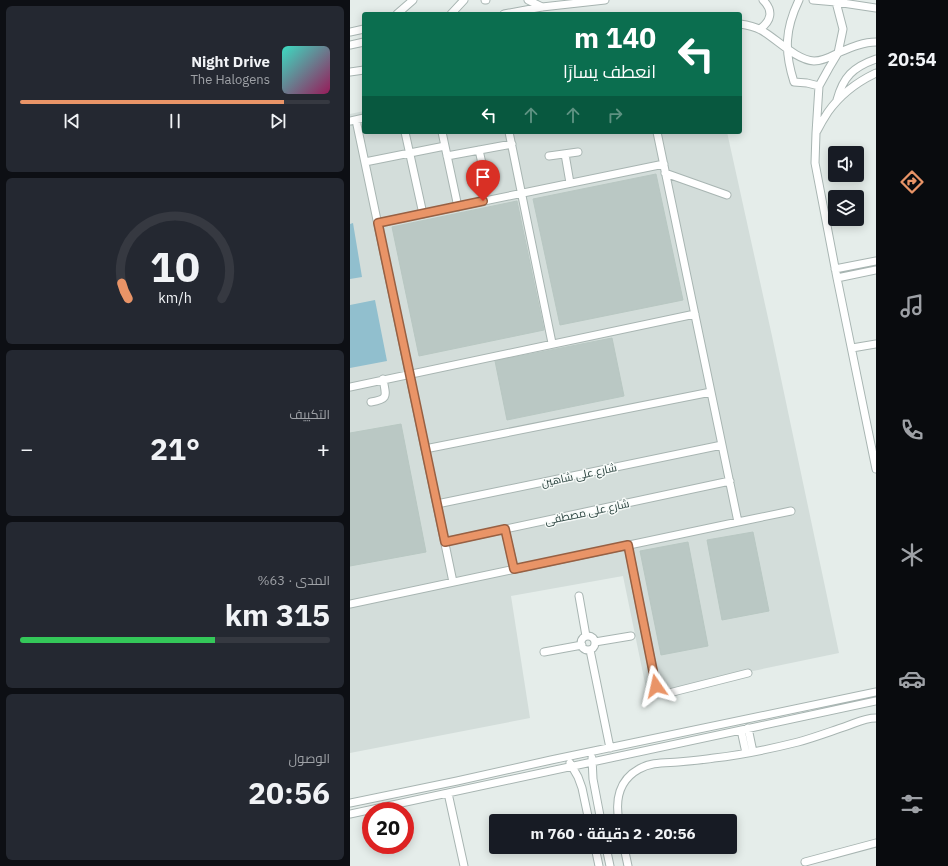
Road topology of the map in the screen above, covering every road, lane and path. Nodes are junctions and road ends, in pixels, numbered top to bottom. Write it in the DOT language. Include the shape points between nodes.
graph roads {
  1 [pos="413,0"];
  2 [pos="464,0"];
  3 [pos="528,0"];
  4 [pos="605,0"];
  5 [pos="763,0"];
  6 [pos="799,0"];
  7 [pos="813,0"];
  8 [pos="836,2"];
  9 [pos="542,7"];
  10 [pos="876,8"];
  11 [pos="399,12"];
  12 [pos="453,12"];
  13 [pos="515,12"];
  14 [pos="742,24"];
  15 [pos="362,29"];
  16 [pos="760,29"];
  17 [pos="350,32"];
  18 [pos="362,42"];
  19 [pos="876,42"];
  20 [pos="350,45"];
  21 [pos="787,49"];
  22 [pos="838,53"];
  23 [pos="876,59"];
  24 [pos="362,70"];
  25 [pos="350,72"];
  26 [pos="876,73"];
  27 [pos="819,86"];
  28 [pos="836,103"];
  29 [pos="353,120"];
  30 [pos="816,133"];
  31 [pos="405,134"];
  32 [pos="442,134"];
  33 [pos="510,134"];
  34 [pos="657,134"];
  35 [pos="512,144"];
  36 [pos="445,146"];
  37 [pos="479,150"];
  38 [pos="578,152"];
  39 [pos="410,153"];
  40 [pos="565,154"];
  41 [pos="447,156"];
  42 [pos="549,156"];
  43 [pos="365,162"];
  44 [pos="664,164"];
  45 [pos="666,173"];
  46 [pos="485,176"];
  47 [pos="570,183"];
  48 [pos="522,193"];
  49 [pos="727,195"];
  50 [pos="458,206"];
  51 [pos="423,214"];
  52 [pos="378,223"];
  53 [pos="876,261"];
  54 [pos="835,269"];
  55 [pos="876,270"];
  56 [pos="837,278"];
  57 [pos="695,314"];
  58 [pos="552,343"];
  59 [pos="876,344"];
  60 [pos="852,348"];
  61 [pos="410,373"];
  62 [pos="383,379"];
  63 [pos="350,387"];
  64 [pos="711,392"];
  65 [pos="371,402"];
  66 [pos="722,445"];
  67 [pos="425,449"];
  68 [pos="876,469"];
  69 [pos="730,481"];
  70 [pos="437,504"];
  71 [pos="791,511"];
  72 [pos="738,522"];
  73 [pos="505,529"];
  74 [pos="445,542"];
  75 [pos="628,545"];
  76 [pos="514,569"];
  77 [pos="453,582"];
  78 [pos="579,596"];
  79 [pos="350,604"];
  80 [pos="586,636"];
  81 [pos="631,636"];
  82 [pos="595,642"];
  83 [pos="582,645"];
  84 [pos="590,650"];
  85 [pos="544,652"];
  86 [pos="748,673"];
  87 [pos="876,692"];
  88 [pos="876,701"];
  89 [pos="876,718"];
  90 [pos="745,729"];
  91 [pos="609,748"];
  92 [pos="592,752"];
  93 [pos="749,753"];
  94 [pos="567,757"];
  95 [pos="610,758"];
  96 [pos="551,760"];
  97 [pos="593,761"];
  98 [pos="571,766"];
  99 [pos="553,770"];
  100 [pos="457,781"];
  101 [pos="594,786"];
  102 [pos="582,788"];
  103 [pos="458,791"];
  104 [pos="448,793"];
  105 [pos="350,804"];
  106 [pos="350,814"];
  107 [pos="588,814"];
  108 [pos="600,814"];
  109 [pos="618,814"];
  110 [pos="876,843"];
  111 [pos="596,854"];
  112 [pos="607,854"];
  113 [pos="625,854"];
  114 [pos="805,862"];
  115 [pos="464,866"];
  116 [pos="599,866"];
  117 [pos="610,866"];
  118 [pos="628,866"];
  1 -- 11 [label="street"];
  2 -- 12 [label="street"];
  3 -- 9 [label="street"];
  4 -- 9 [label="street"];
  5 -- 16 [label="street" via="768,4 770,19"];
  6 -- 21 [label="street" via="790,24"];
  7 -- 8 [label="street"];
  8 -- 10 [label="street"];
  8 -- 22 [label="street" via="842,29"];
  9 -- 13 [label="street"];
  14 -- 16 [label="street"];
  15 -- 17 [label="street"];
  16 -- 21 [label="street"];
  18 -- 20 [label="street"];
  19 -- 22 [label="street" via="860,44"];
  21 -- 22 [label="street" via="816,61"];
  21 -- 27 [label="street" via="794,82"];
  22 -- 27 [label="street"];
  23 -- 28 [label="street" via="864,63 850,73"];
  24 -- 25 [label="street"];
  26 -- 28 [label="street" via="844,94"];
  27 -- 30 [label="street"];
  28 -- 30 [label="street"];
  29 -- 43 [label="street"];
  30 -- 54 [label="street" via="815,163"];
  31 -- 39 [label="street"];
  32 -- 36 [label="street"];
  33 -- 35 [label="street"];
  34 -- 44 [label="street"];
  35 -- 37 [label="street"];
  35 -- 48 [label="street"];
  36 -- 39 [label="street"];
  36 -- 41 [label="street"];
  37 -- 41 [label="street"];
  37 -- 46 [label="street"];
  38 -- 40 [label="street"];
  39 -- 43 [label="street"];
  39 -- 51 [label="street"];
  40 -- 42 [label="street"];
  40 -- 47 [label="street"];
  41 -- 50 [label="street"];
  43 -- 52 [label="street"];
  44 -- 45 [label="street"];
  44 -- 47 [label="street"];
  45 -- 49 [label="street"];
  45 -- 57 [label="street"];
  47 -- 48 [label="street"];
  48 -- 50 [label="street"];
  48 -- 58 [label="street"];
  50 -- 51 [label="street"];
  51 -- 52 [label="street"];
  52 -- 61 [label="street"];
  53 -- 54 [label="street"];
  54 -- 56 [label="street"];
  55 -- 56 [label="street"];
  56 -- 60 [label="street"];
  57 -- 58 [label="street"];
  57 -- 64 [label="street"];
  58 -- 61 [label="street"];
  59 -- 60 [label="street"];
  60 -- 68 [label="street"];
  61 -- 62 [label="street"];
  61 -- 67 [label="street"];
  62 -- 63 [label="street"];
  62 -- 65 [label="street" via="385,397 380,401"];
  64 -- 66 [label="street"];
  64 -- 67 [label="street"];
  66 -- 69 [label="street"];
  66 -- 70 [label="street, شارع على شاهين"];
  67 -- 70 [label="street"];
  69 -- 72 [label="street"];
  69 -- 73 [label="street, شارع على مصطفى"];
  70 -- 74 [label="street"];
  71 -- 72 [label="street"];
  72 -- 75 [label="street"];
  73 -- 74 [label="street, شارع على مصطفى"];
  73 -- 76 [label="street"];
  74 -- 77 [label="street"];
  75 -- 76 [label="street"];
  75 -- 86 [label="street" via="656,686 669,693"];
  76 -- 77 [label="street"];
  77 -- 79 [label="street"];
  78 -- 80 [label="street"];
  80 -- 82 [label="street" via="591,636"];
  80 -- 83 [label="street"];
  81 -- 82 [label="street"];
  82 -- 84 [label="street"];
  83 -- 84 [label="street"];
  83 -- 85 [label="street"];
  84 -- 91 [label="street"];
  87 -- 91 [label="street"];
  88 -- 90 [label="street"];
  89 -- 93 [label="street" via="868,718 799,741"];
  90 -- 93 [label="street"];
  90 -- 95 [label="street"];
  91 -- 92 [label="street"];
  91 -- 95 [label="street"];
  92 -- 94 [label="street"];
  92 -- 97 [label="street"];
  93 -- 109 [label="street" via="651,764 639,768 622,786 617,798"];
  94 -- 96 [label="street"];
  94 -- 98 [label="street"];
  95 -- 97 [label="street"];
  96 -- 99 [label="street"];
  96 -- 100 [label="street"];
  97 -- 98 [label="street"];
  97 -- 101 [label="street"];
  98 -- 99 [label="street"];
  98 -- 102 [label="street"];
  99 -- 103 [label="street"];
  100 -- 103 [label="street"];
  100 -- 105 [label="street"];
  101 -- 102 [label="street"];
  101 -- 108 [label="street"];
  102 -- 107 [label="street"];
  103 -- 104 [label="street"];
  104 -- 106 [label="street"];
  104 -- 115 [label="street"];
  110 -- 114 [label="street"];
  111 -- 116 [label="street"];
  112 -- 117 [label="street"];
  113 -- 118 [label="street"];
}
